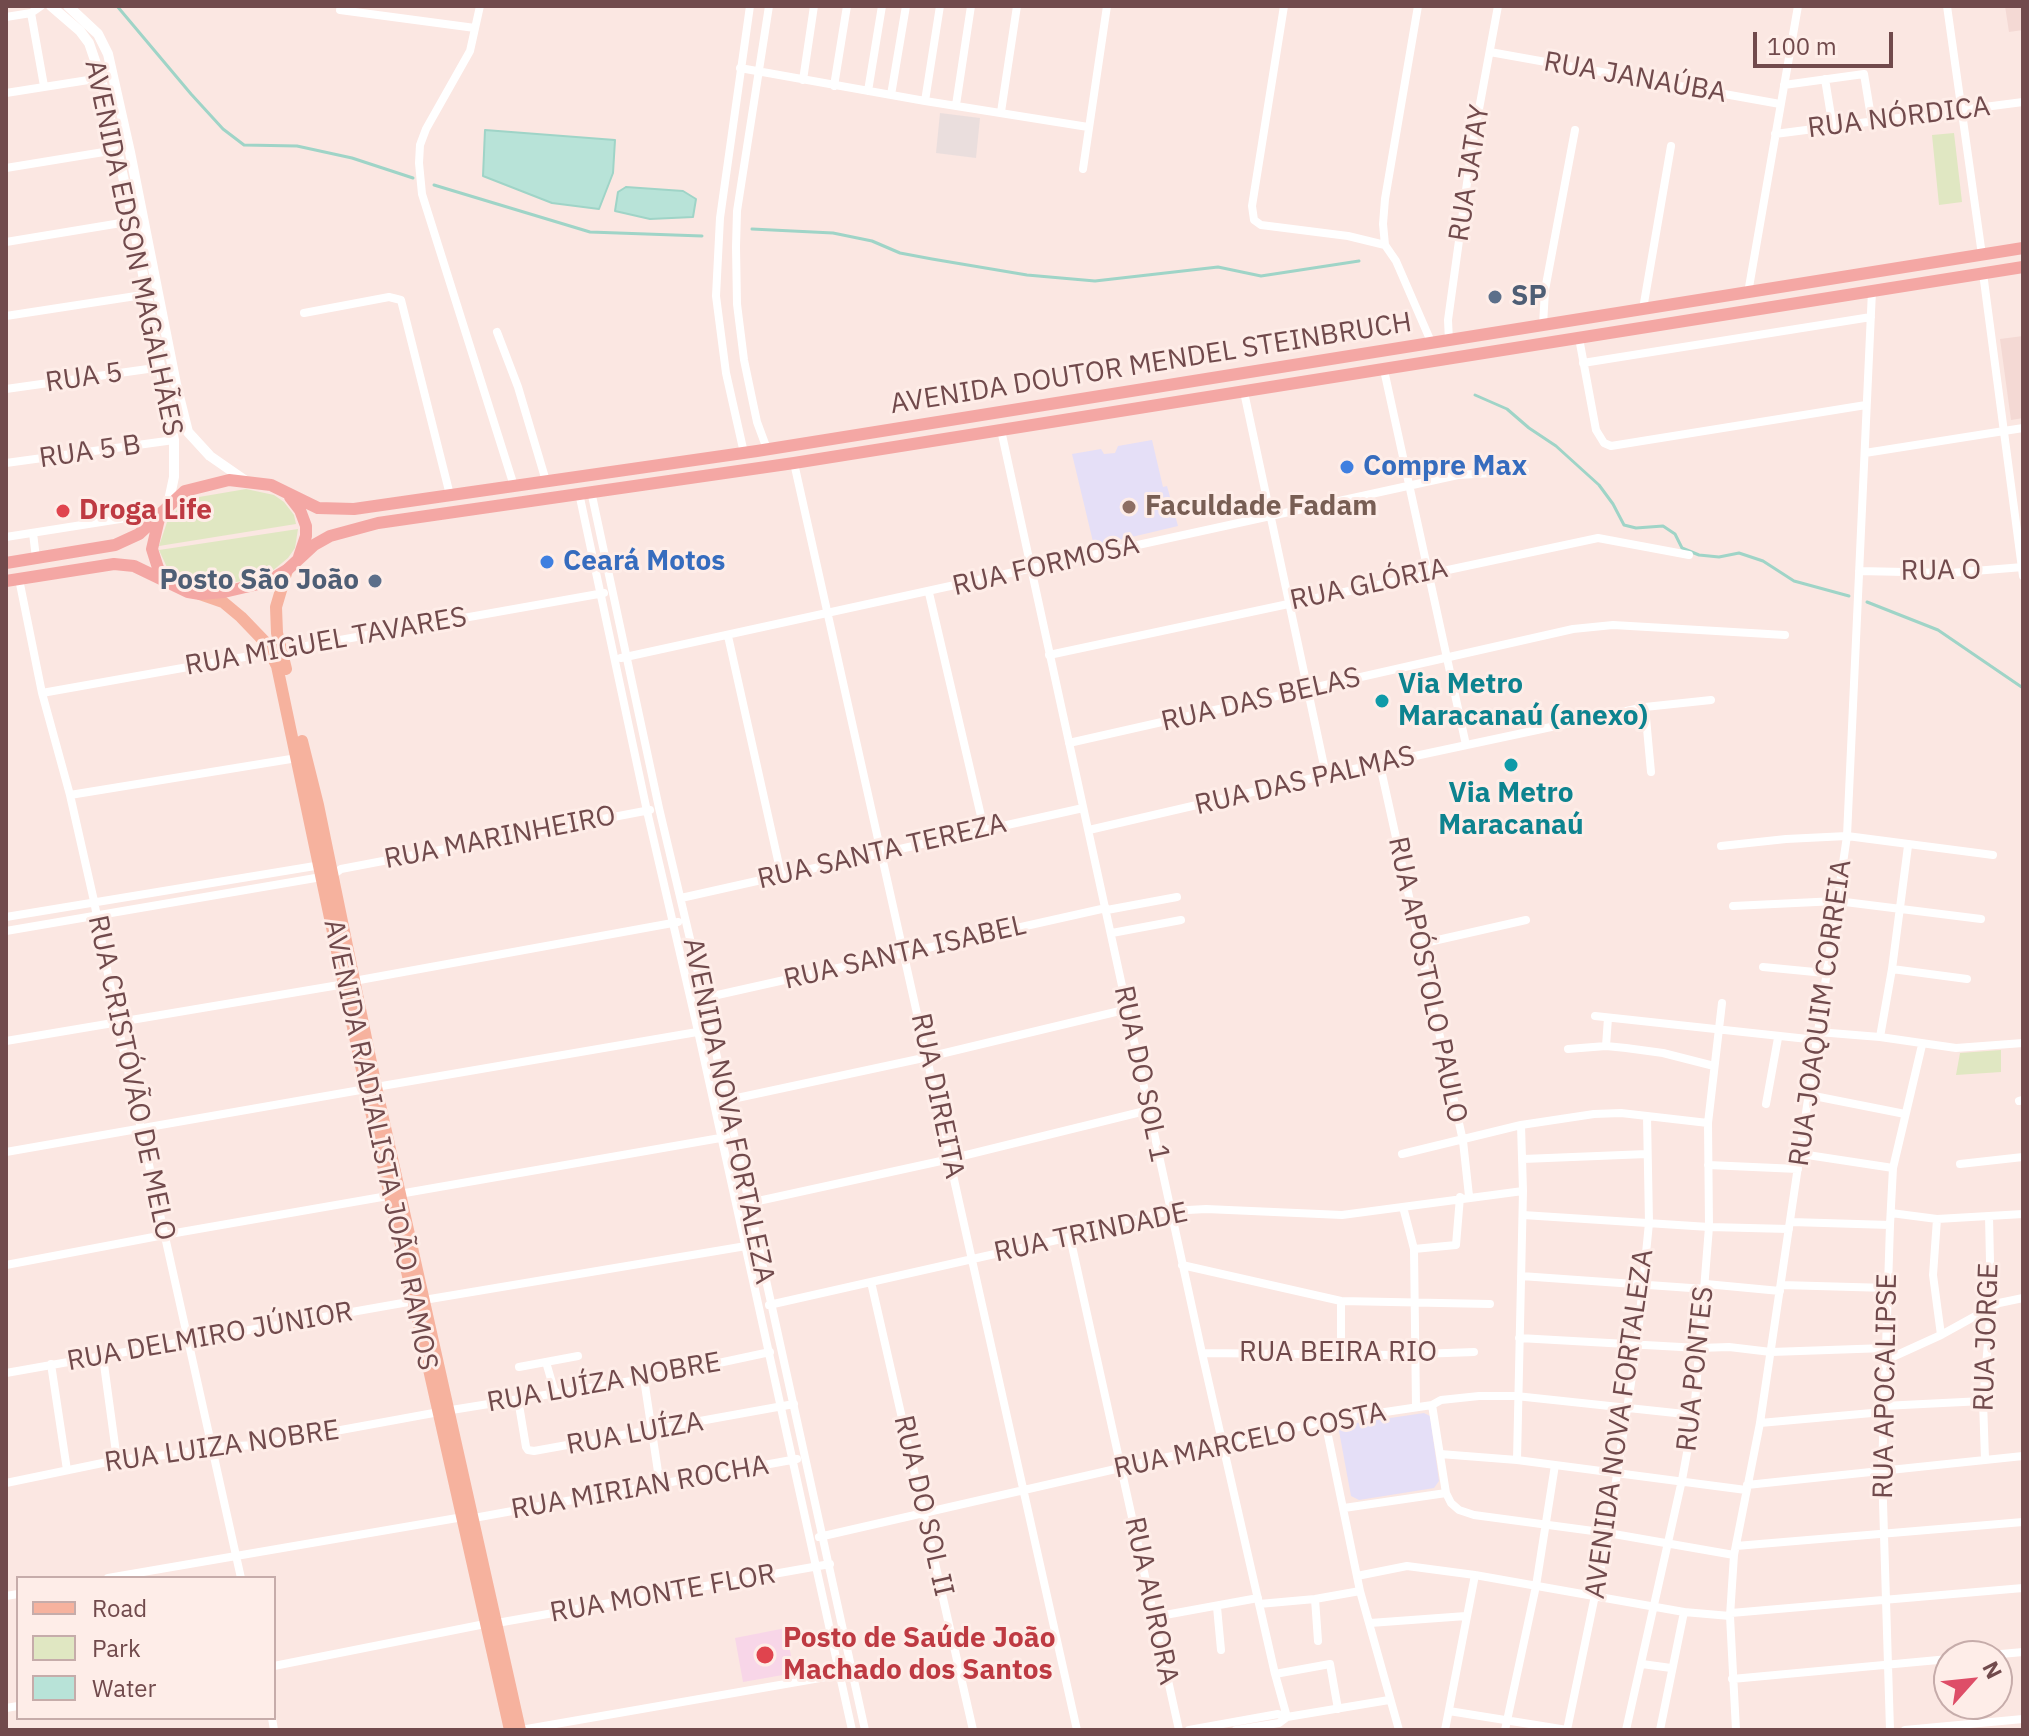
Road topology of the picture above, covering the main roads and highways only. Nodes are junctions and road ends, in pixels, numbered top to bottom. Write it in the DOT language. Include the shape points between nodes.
graph roads {
  1 [pos="2023,248"];
  2 [pos="2023,267"];
  3 [pos="287,494"];
  4 [pos="160,516"];
  5 [pos="298,560"];
  6 [pos="6,563"];
  7 [pos="287,570"];
  8 [pos="12,580"];
  9 [pos="166,581"];
  10 [pos="200,594"];
  11 [pos="276,650"];
  12 [pos="329,870"];
  13 [pos="491,1623"];
  14 [pos="510,1730"];
  15 [pos="520,1730"];
  1 -- 3 [label="highway, AVENIDA DOUTOR MENDEL STEINBRUCH" via="514,486 338,510 318,508"];
  2 -- 5 [label="highway, AVENIDA DOUTOR MENDEL STEINBRUCH" via="794,463 364,526 330,536"];
  3 -- 4 [label="highway" via="271,485 229,480 185,491"];
  3 -- 5 [label="highway" via="306,526"];
  4 -- 6 [label="highway" via="115,545"];
  4 -- 9 [label="highway" via="152,549"];
  5 -- 7 [label="highway"];
  7 -- 10 [label="highway" via="250,588"];
  7 -- 11 [label="main road, AVENIDA RADIALISTA JOÃO RAMOS" via="276,607"];
  8 -- 9 [label="highway" via="114,564 134,566"];
  9 -- 10 [label="highway"];
  10 -- 11 [label="main road, AVENIDA RADIALISTA JOÃO RAMOS" via="223,602"];
  11 -- 12 [label="main road, AVENIDA RADIALISTA JOÃO RAMOS"];
  11 -- 12 [label="main road, AVENIDA RADIALISTA JOÃO RAMOS" via="297,758"];
  12 -- 13 [label="main road, AVENIDA RADIALISTA JOÃO RAMOS" via="371,1088"];
  13 -- 14 [label="main road, AVENIDA RADIALISTA JOÃO RAMOS"];
  13 -- 15 [label="main road, AVENIDA RADIALISTA JOÃO RAMOS"];
}
